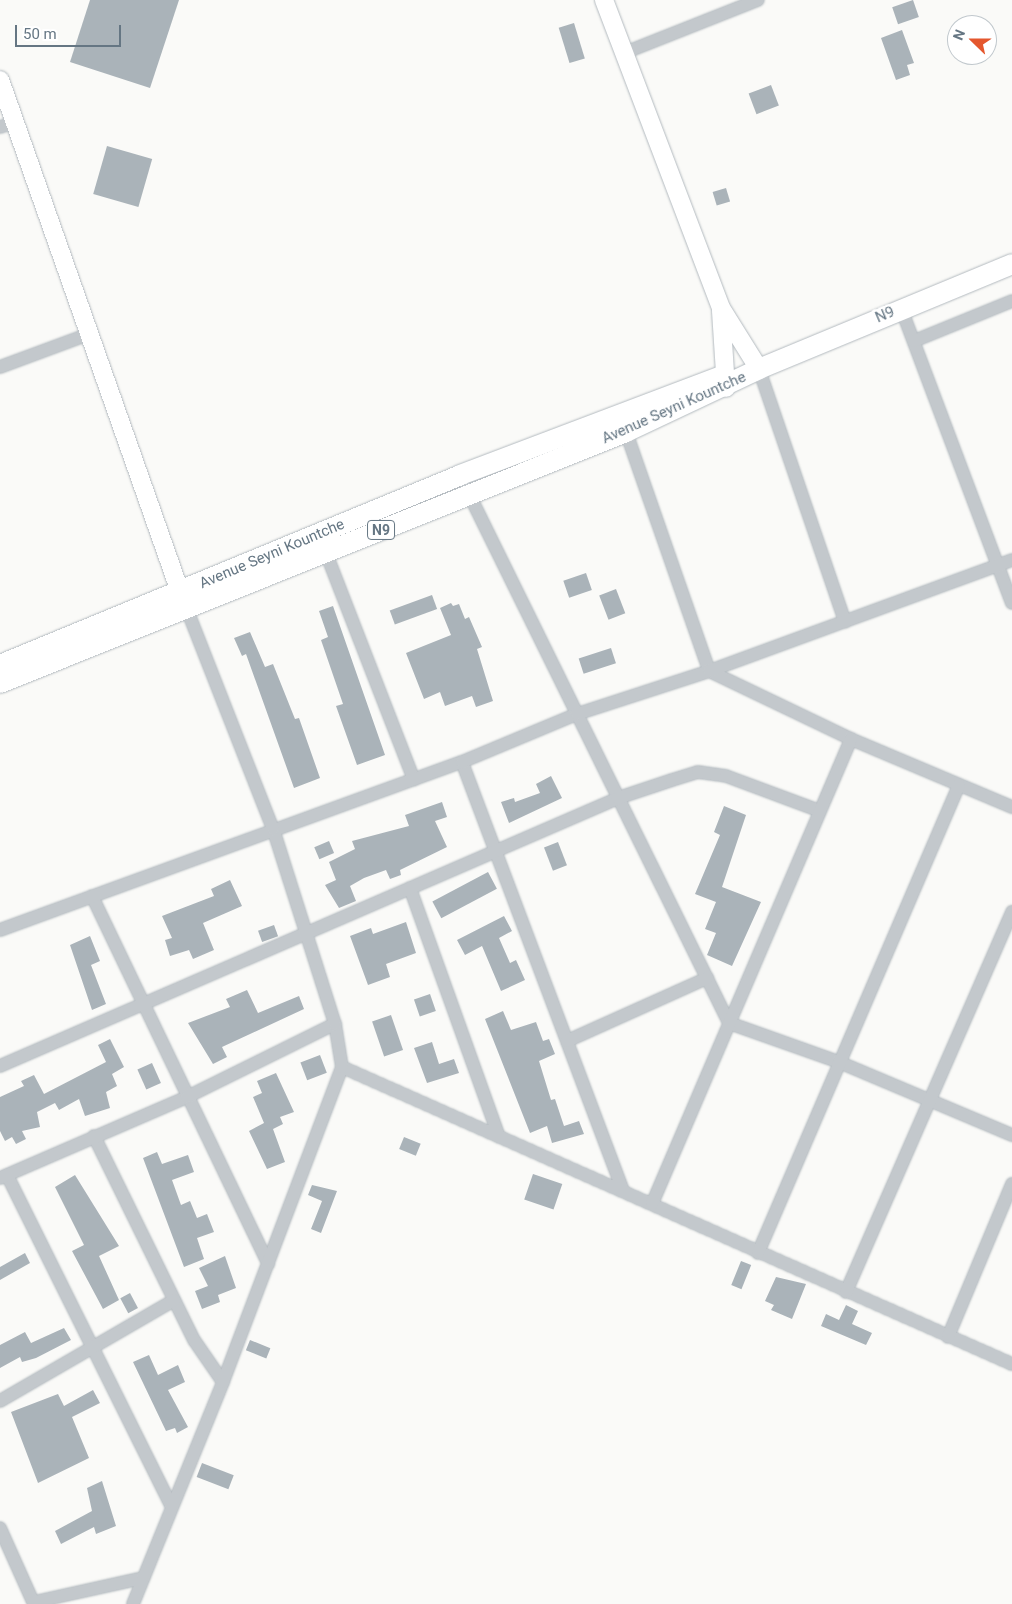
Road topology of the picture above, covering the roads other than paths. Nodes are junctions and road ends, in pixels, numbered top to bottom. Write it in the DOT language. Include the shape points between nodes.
graph roads {
  1 [pos="604,0"];
  2 [pos="758,0"];
  3 [pos="624,53"];
  4 [pos="0,80"];
  5 [pos="8,125"];
  6 [pos="1012,264"];
  7 [pos="1012,302"];
  8 [pos="721,308"];
  9 [pos="902,308"];
  10 [pos="92,333"];
  11 [pos="914,341"];
  12 [pos="0,367"];
  13 [pos="759,369"];
  14 [pos="726,382"];
  15 [pos="626,432"];
  16 [pos="460,475"];
  17 [pos="470,495"];
  18 [pos="326,553"];
  19 [pos="1012,560"];
  20 [pos="998,566"];
  21 [pos="183,601"];
  22 [pos="1012,603"];
  23 [pos="845,622"];
  24 [pos="0,665"];
  25 [pos="709,671"];
  26 [pos="0,684"];
  27 [pos="578,714"];
  28 [pos="851,739"];
  29 [pos="462,762"];
  30 [pos="414,780"];
  31 [pos="959,785"];
  32 [pos="618,798"];
  33 [pos="1012,807"];
  34 [pos="820,811"];
  35 [pos="273,829"];
  36 [pos="496,851"];
  37 [pos="410,888"];
  38 [pos="92,896"];
  39 [pos="1012,912"];
  40 [pos="0,930"];
  41 [pos="306,933"];
  42 [pos="707,978"];
  43 [pos="143,1004"];
  44 [pos="729,1023"];
  45 [pos="335,1024"];
  46 [pos="567,1040"];
  47 [pos="839,1062"];
  48 [pos="0,1066"];
  49 [pos="342,1068"];
  50 [pos="187,1097"];
  51 [pos="929,1100"];
  52 [pos="1012,1135"];
  53 [pos="94,1136"];
  54 [pos="498,1137"];
  55 [pos="3,1176"];
  56 [pos="1012,1184"];
  57 [pos="623,1190"];
  58 [pos="652,1204"];
  59 [pos="758,1253"];
  60 [pos="268,1264"];
  61 [pos="846,1292"];
  62 [pos="174,1300"];
  63 [pos="948,1337"];
  64 [pos="93,1347"];
  65 [pos="1012,1364"];
  66 [pos="223,1382"];
  67 [pos="0,1401"];
  68 [pos="171,1506"];
  69 [pos="0,1528"];
  70 [pos="142,1578"];
  71 [pos="34,1603"];
  72 [pos="133,1604"];
  1 -- 3 [label="main road"];
  2 -- 3 [label="street"];
  3 -- 8 [label="main road"];
  4 -- 5 [label="main road"];
  5 -- 10 [label="main road"];
  6 -- 9 [label="highway, N9"];
  7 -- 11 [label="street"];
  8 -- 13 [label="main road"];
  8 -- 14 [label="main road"];
  9 -- 11 [label="street"];
  9 -- 13 [label="highway, N9"];
  10 -- 12 [label="street"];
  10 -- 21 [label="main road"];
  11 -- 20 [label="street"];
  13 -- 14 [label="highway, Avenue Seyni Kountche / N9"];
  13 -- 23 [label="street"];
  14 -- 15 [label="highway, Avenue Seyni Kountche / N9"];
  14 -- 16 [label="highway, Avenue Seyni Kountche / N9"];
  15 -- 17 [label="highway, Avenue Seyni Kountche / N9"];
  15 -- 25 [label="street"];
  16 -- 17 [label="street"];
  16 -- 21 [label="highway, Avenue Seyni Kountche / N9"];
  17 -- 18 [label="highway, Avenue Seyni Kountche / N9"];
  17 -- 27 [label="street"];
  18 -- 21 [label="highway, Avenue Seyni Kountche / N9"];
  18 -- 30 [label="street"];
  19 -- 20 [label="street"];
  20 -- 22 [label="street"];
  20 -- 23 [label="street"];
  21 -- 24 [label="highway, Avenue Seyni Kountche / N9"];
  21 -- 26 [label="highway, Avenue Seyni Kountche / N9"];
  21 -- 35 [label="street"];
  23 -- 25 [label="street"];
  25 -- 27 [label="street"];
  25 -- 28 [label="street"];
  27 -- 29 [label="street"];
  27 -- 32 [label="street"];
  28 -- 31 [label="street"];
  28 -- 34 [label="street"];
  29 -- 30 [label="street"];
  29 -- 36 [label="street"];
  30 -- 35 [label="street"];
  31 -- 33 [label="street"];
  31 -- 47 [label="street"];
  32 -- 34 [label="street" via="698,772 726,776"];
  32 -- 36 [label="street"];
  32 -- 42 [label="street"];
  34 -- 44 [label="street"];
  35 -- 38 [label="street"];
  35 -- 41 [label="street"];
  36 -- 37 [label="street"];
  36 -- 46 [label="street"];
  37 -- 41 [label="street"];
  37 -- 54 [label="street"];
  38 -- 40 [label="street"];
  38 -- 43 [label="street"];
  39 -- 51 [label="street"];
  41 -- 43 [label="street"];
  41 -- 45 [label="street"];
  42 -- 44 [label="street"];
  42 -- 46 [label="street"];
  43 -- 48 [label="street"];
  43 -- 50 [label="street"];
  44 -- 47 [label="street"];
  44 -- 58 [label="street"];
  45 -- 49 [label="street"];
  45 -- 50 [label="street"];
  46 -- 57 [label="street"];
  47 -- 51 [label="street"];
  47 -- 59 [label="street"];
  49 -- 54 [label="street"];
  49 -- 60 [label="street"];
  50 -- 53 [label="street"];
  50 -- 60 [label="street"];
  51 -- 52 [label="street"];
  51 -- 61 [label="street"];
  53 -- 55 [label="street"];
  53 -- 62 [label="street"];
  54 -- 57 [label="street"];
  55 -- 64 [label="street"];
  56 -- 63 [label="street"];
  57 -- 58 [label="street"];
  58 -- 59 [label="street"];
  59 -- 61 [label="street"];
  60 -- 66 [label="street"];
  61 -- 63 [label="street"];
  62 -- 64 [label="street"];
  62 -- 66 [label="street" via="194,1340"];
  63 -- 65 [label="street"];
  64 -- 67 [label="street"];
  64 -- 68 [label="street"];
  66 -- 68 [label="street"];
  68 -- 70 [label="street"];
  69 -- 71 [label="street"];
  70 -- 71 [label="street"];
  70 -- 72 [label="street"];
}
